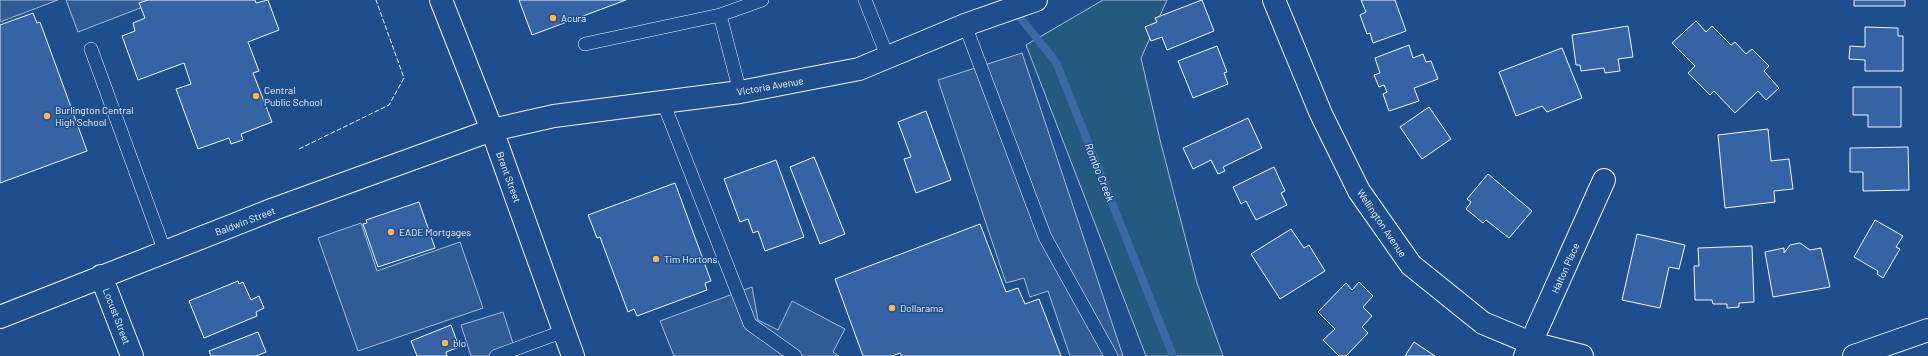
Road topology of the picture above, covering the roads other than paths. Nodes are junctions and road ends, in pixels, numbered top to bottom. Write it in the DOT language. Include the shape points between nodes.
graph roads {
  1 [pos="441,0"];
  2 [pos="762,0"];
  3 [pos="865,0"];
  4 [pos="1036,0"];
  5 [pos="1274,0"];
  6 [pos="720,15"];
  7 [pos="974,22"];
  8 [pos="585,44"];
  9 [pos="91,49"];
  10 [pos="888,58"];
  11 [pos="740,92"];
  12 [pos="663,102"];
  13 [pos="492,130"];
  14 [pos="1604,180"];
  15 [pos="165,252"];
  16 [pos="102,276"];
  17 [pos="0,317"];
  18 [pos="1928,330"];
  19 [pos="564,331"];
  20 [pos="1528,350"];
  21 [pos="132,356"];
  22 [pos="496,356"];
  23 [pos="573,356"];
  24 [pos="795,356"];
  25 [pos="1111,356"];
  26 [pos="1582,356"];
  27 [pos="1854,356"];
  1 -- 13 [label="street, Brant Street"];
  2 -- 6 [label="lane"];
  3 -- 10 [label="lane"];
  4 -- 7 [label="street, Victoria Avenue"];
  5 -- 20 [label="street, Wellington Avenue" via="1321,114 1359,191 1411,265 1484,323"];
  6 -- 8 [label="lane"];
  6 -- 11 [label="lane"];
  7 -- 10 [label="street, Victoria Avenue"];
  7 -- 25 [label="lane" via="1045,237"];
  9 -- 15 [label="lane"];
  10 -- 11 [label="street, Victoria Avenue" via="859,69"];
  11 -- 12 [label="street, Victoria Avenue"];
  12 -- 13 [label="street, Victoria Avenue" via="554,116"];
  12 -- 24 [label="lane" via="750,324"];
  13 -- 15 [label="street, Baldwin Street"];
  13 -- 19 [label="street, Brant Street"];
  14 -- 20 [label="street, Halton Place"];
  15 -- 16 [label="street, Baldwin Street"];
  16 -- 17 [label="street, Baldwin Street"];
  16 -- 21 [label="street, Locust Street"];
  18 -- 27 [label="street"];
  19 -- 22 [label="lane"];
  19 -- 23 [label="street, Brant Street"];
  20 -- 26 [label="street, Wellington Avenue"];
}
